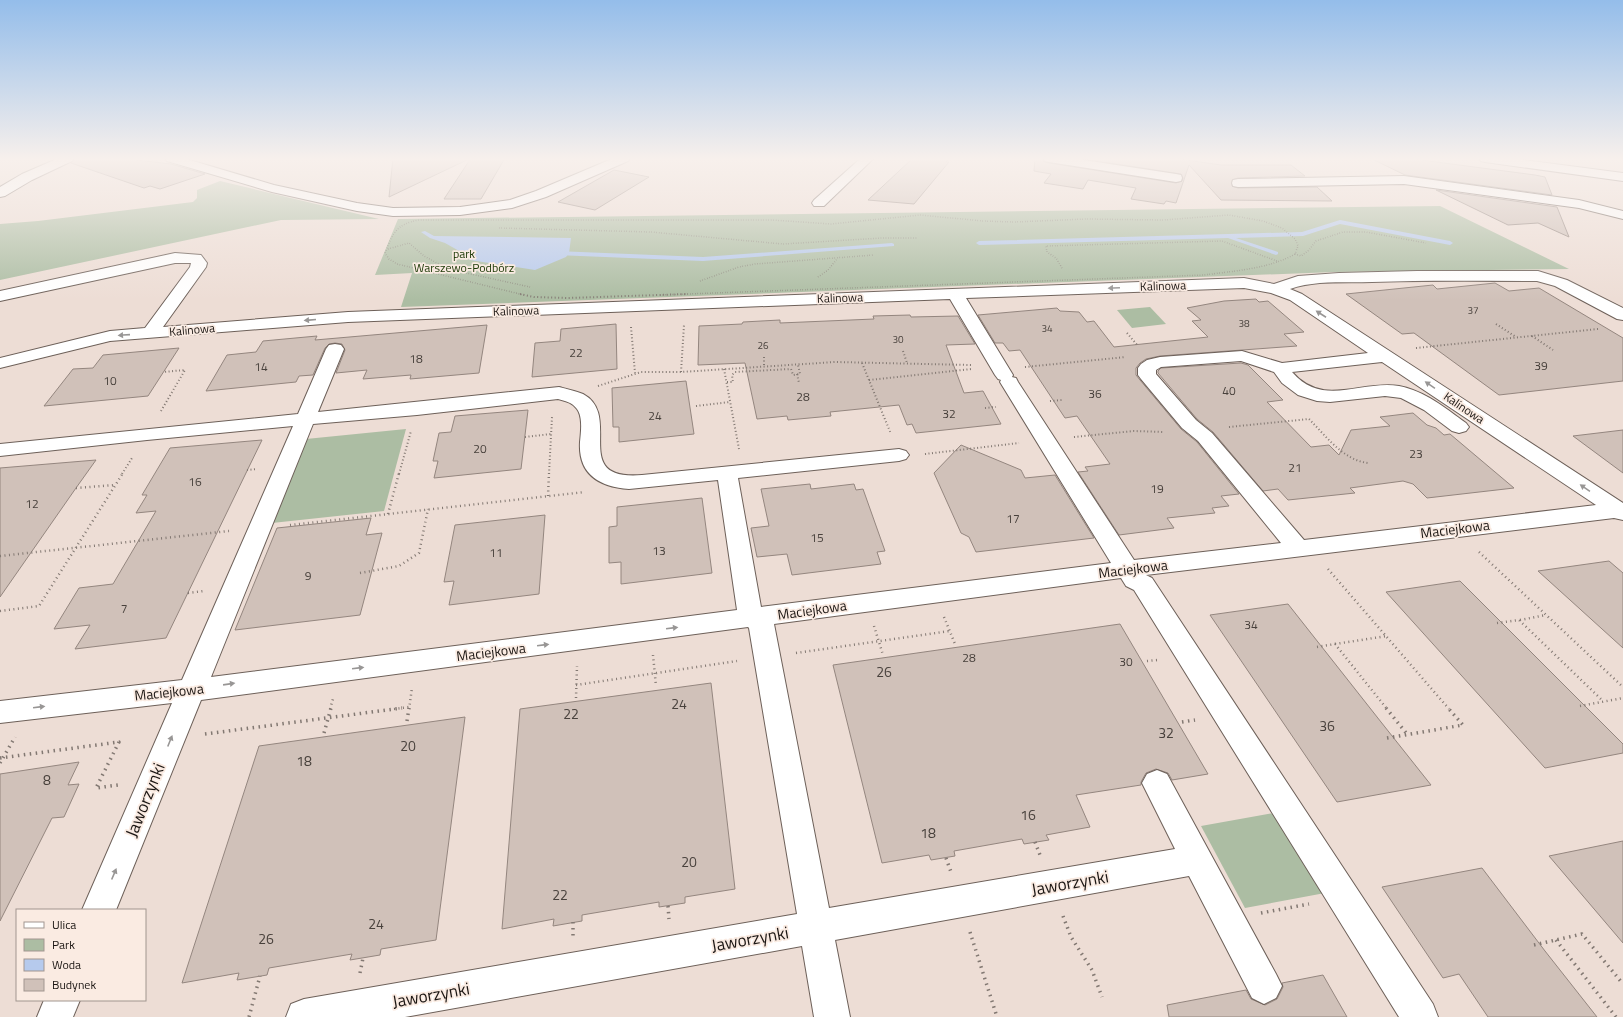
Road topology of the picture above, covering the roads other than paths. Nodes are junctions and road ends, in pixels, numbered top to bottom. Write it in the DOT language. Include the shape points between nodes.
graph roads {
  1 [pos="350,205"];
  2 [pos="503,205"];
  3 [pos="1585,205"];
  4 [pos="1605,205"];
  5 [pos="1617,213"];
  6 [pos="1275,289"];
  7 [pos="955,294"];
  8 [pos="0,296"];
  9 [pos="1623,315"];
  10 [pos="149,334"];
  11 [pos="334,349"];
  12 [pos="1385,356"];
  13 [pos="0,363"];
  14 [pos="1284,369"];
  15 [pos="304,421"];
  16 [pos="1459,427"];
  17 [pos="0,450"];
  18 [pos="899,455"];
  19 [pos="735,472"];
  20 [pos="1620,511"];
  21 [pos="1299,549"];
  22 [pos="1127,569"];
  23 [pos="755,618"];
  24 [pos="191,690"];
  25 [pos="0,712"];
  26 [pos="1157,783"];
  27 [pos="1197,860"];
  28 [pos="99,909"];
  29 [pos="815,928"];
  30 [pos="1264,986"];
  31 [pos="62,1001"];
  32 [pos="55,1017"];
  33 [pos="304,1017"];
  34 [pos="832,1017"];
  35 [pos="1420,1017"];
  1 -- 2 [label="street" via="393,212 474,210"];
  3 -- 5 [label="street"];
  4 -- 5 [label="street"];
  6 -- 7 [label="street, Kalinowa, one-way" via="1260,285 1232,284"];
  6 -- 9 [label="street" via="1298,281 1339,278 1538,276 1561,283"];
  12 -- 6 [label="street, Kalinowa, one-way" via="1296,297"];
  7 -- 10 [label="street, Kalinowa, one-way" via="348,317"];
  7 -- 22 [label="street"];
  8 -- 10 [label="street" via="175,258 196,258 198,267"];
  10 -- 13 [label="street, Kalinowa, one-way" via="110,336"];
  11 -- 15 [label="street, Jaworzynki"];
  12 -- 14 [label="street" via="1290,366"];
  20 -- 12 [label="street, Kalinowa, one-way"];
  14 -- 16 [label="street" via="1285,375 1297,388 1312,395 1328,397 1385,391 1401,392 1419,399"];
  14 -- 21 [label="street" via="1236,356 1160,362 1147,368 1147,375 1189,424 1205,437"];
  15 -- 17 [label="street"];
  15 -- 19 [label="street" via="561,395 582,401 589,411 591,459 604,475 629,482"];
  15 -- 24 [label="street, Jaworzynki"];
  18 -- 19 [label="street"];
  19 -- 23 [label="street"];
  20 -- 21 [label="street, Maciejkowa"];
  21 -- 22 [label="street, Maciejkowa"];
  22 -- 23 [label="street, Maciejkowa"];
  22 -- 35 [label="street" via="1134,580 1143,584"];
  24 -- 23 [label="street, Maciejkowa, one-way"];
  23 -- 29 [label="street"];
  25 -- 24 [label="street, Maciejkowa, one-way"];
  28 -- 24 [label="street, Jaworzynki, one-way"];
  26 -- 27 [label="street"];
  27 -- 29 [label="street, Jaworzynki"];
  27 -- 30 [label="street"];
  29 -- 33 [label="street, Jaworzynki"];
  29 -- 34 [label="street"];
  31 -- 32 [label="street"];
}
